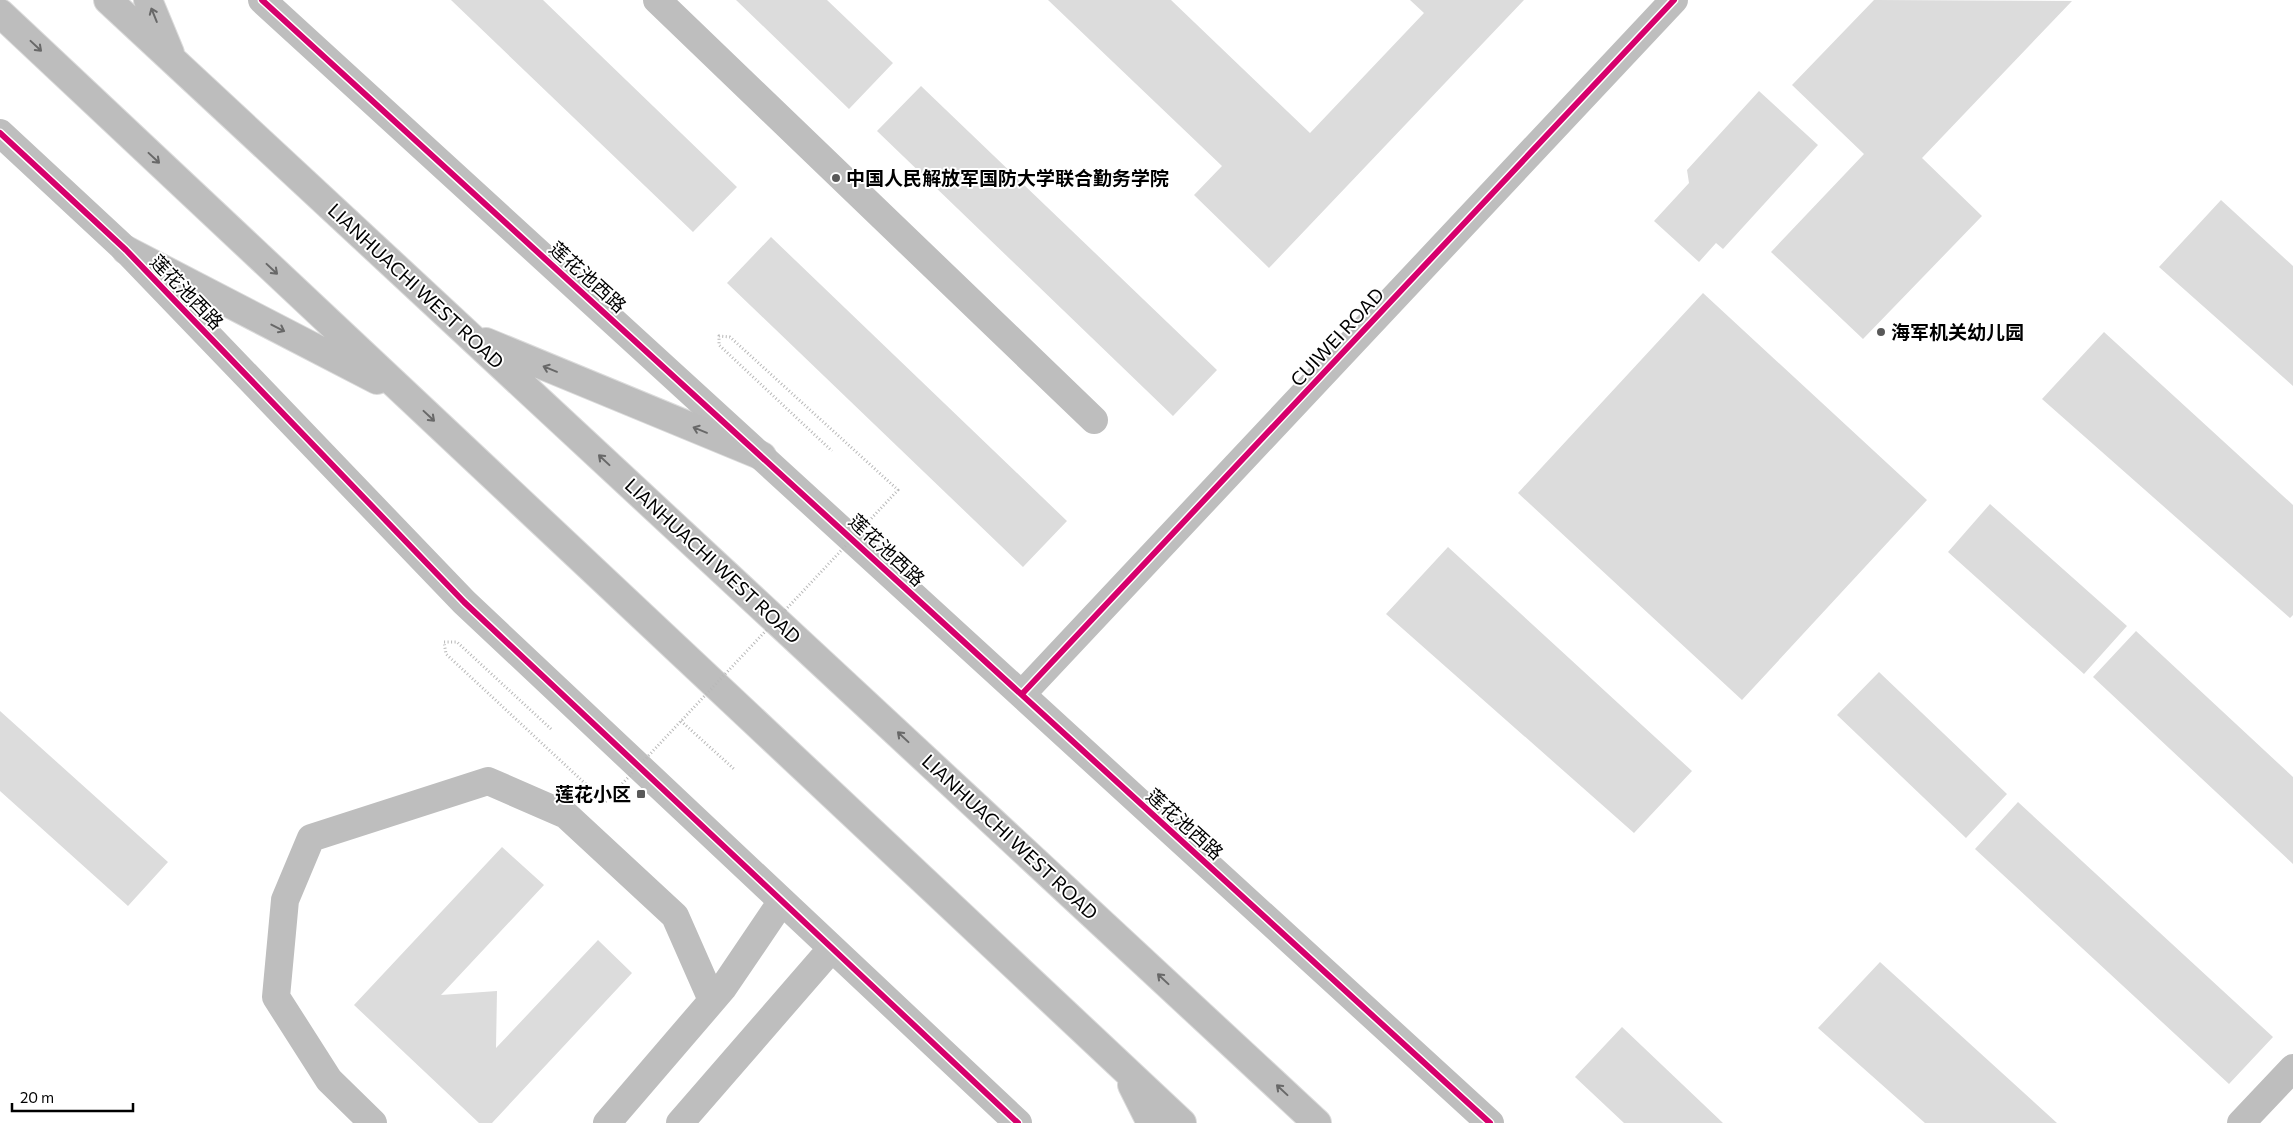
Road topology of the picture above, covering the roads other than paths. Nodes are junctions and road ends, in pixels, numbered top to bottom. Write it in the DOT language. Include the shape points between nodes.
graph roads {
  1 [pos="108,0"];
  2 [pos="148,0"];
  3 [pos="262,0"];
  4 [pos="658,0"];
  5 [pos="1674,0"];
  6 [pos="0,13"];
  7 [pos="174,62"];
  8 [pos="0,133"];
  9 [pos="126,250"];
  10 [pos="469,335"];
  11 [pos="407,395"];
  12 [pos="1094,420"];
  13 [pos="762,456"];
  14 [pos="1022,694"];
  15 [pos="782,901"];
  16 [pos="832,948"];
  17 [pos="712,1000"];
  18 [pos="1124,1068"];
  19 [pos="2293,1068"];
  20 [pos="373,1123"];
  21 [pos="607,1123"];
  22 [pos="680,1123"];
  23 [pos="1018,1123"];
  24 [pos="1152,1123"];
  25 [pos="1182,1123"];
  26 [pos="1317,1123"];
  27 [pos="1490,1123"];
  28 [pos="2241,1123"];
  1 -- 7 [label="highway, LIANHUACHI WEST ROAD"];
  7 -- 2 [label="highway, one-way"];
  3 -- 13 [label="street, 莲花池西路"];
  4 -- 12 [label="street"];
  5 -- 14 [label="street, CUIWEI ROAD"];
  6 -- 11 [label="highway, one-way"];
  7 -- 10 [label="highway, LIANHUACHI WEST ROAD"];
  8 -- 9 [label="street, 莲花池西路"];
  9 -- 11 [label="highway, one-way"];
  9 -- 15 [label="street, 莲花池西路" via="464,602"];
  13 -- 10 [label="highway, one-way"];
  26 -- 10 [label="highway, LIANHUACHI WEST ROAD, one-way"];
  11 -- 18 [label="highway, one-way"];
  13 -- 14 [label="street, 莲花池西路"];
  14 -- 27 [label="street, 莲花池西路"];
  15 -- 16 [label="street, 莲花池西路"];
  15 -- 17 [label="street"];
  16 -- 22 [label="street"];
  16 -- 23 [label="street, 莲花池西路"];
  17 -- 20 [label="street" via="674,916 566,815 488,781 311,838 284,900 276,997 329,1080"];
  17 -- 21 [label="street"];
  18 -- 24 [label="highway"];
  18 -- 25 [label="highway"];
  19 -- 28 [label="street"];
}
